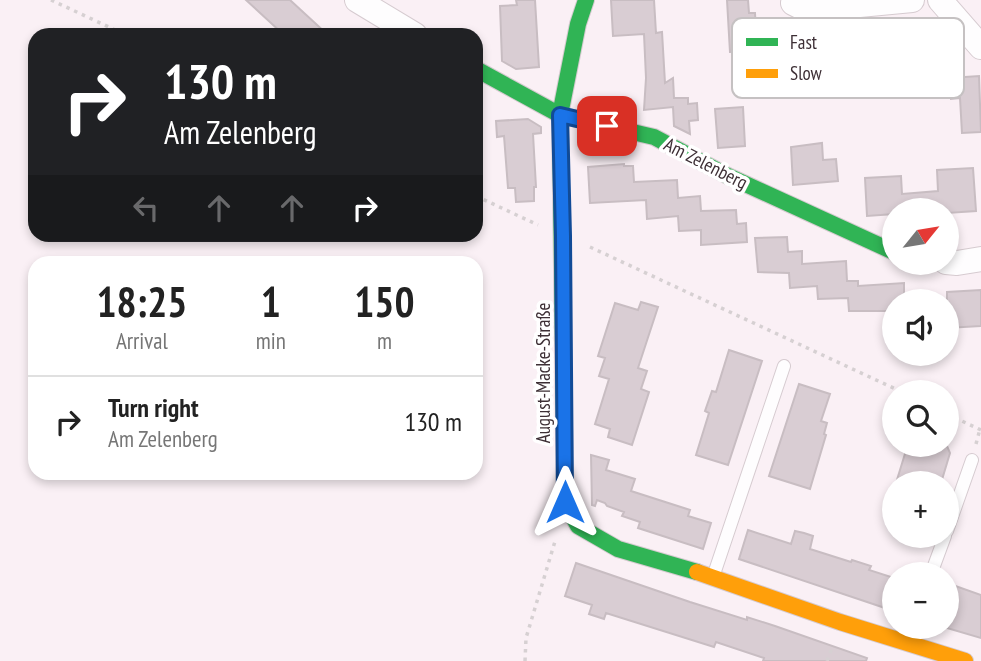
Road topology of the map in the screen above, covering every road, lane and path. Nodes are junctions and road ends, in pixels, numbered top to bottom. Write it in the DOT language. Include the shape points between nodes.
graph roads {
  1 [pos="51,0"];
  2 [pos="357,0"];
  3 [pos="586,0"];
  4 [pos="912,0"];
  5 [pos="940,0"];
  6 [pos="793,3"];
  7 [pos="956,18"];
  8 [pos="112,28"];
  9 [pos="403,28"];
  10 [pos="964,28"];
  11 [pos="981,47"];
  12 [pos="483,73"];
  13 [pos="560,115"];
  14 [pos="483,199"];
  15 [pos="563,236"];
  16 [pos="882,247"];
  17 [pos="981,259"];
  18 [pos="959,263"];
  19 [pos="784,366"];
  20 [pos="882,383"];
  21 [pos="959,420"];
  22 [pos="981,430"];
  23 [pos="972,460"];
  24 [pos="959,496"];
  25 [pos="565,502"];
  26 [pos="713,577"];
  27 [pos="908,639"];
  28 [pos="907,643"];
  29 [pos="525,661"];
  30 [pos="965,661"];
  1 -- 8 [label="path"];
  2 -- 9 [label="street"];
  3 -- 13 [label="street, August-Macke-Straße"];
  4 -- 6 [label="street" via="807,10"];
  5 -- 7 [label="street"];
  10 -- 11 [label="street"];
  12 -- 13 [label="street, Am Zelenberg"];
  13 -- 15 [label="street, August-Macke-Straße"];
  13 -- 16 [label="street, Am Zelenberg" via="654,137"];
  14 -- 15 [label="path"];
  15 -- 20 [label="path"];
  15 -- 25 [label="street, August-Macke-Straße"];
  17 -- 18 [label="street"];
  19 -- 26 [label="lane"];
  21 -- 22 [label="path"];
  23 -- 24 [label="lane"];
  25 -- 26 [label="street" via="578,526 618,549"];
  25 -- 29 [label="path" via="526,638"];
  26 -- 28 [label="street"];
  27 -- 28 [label="lane"];
  28 -- 30 [label="street"];
}
